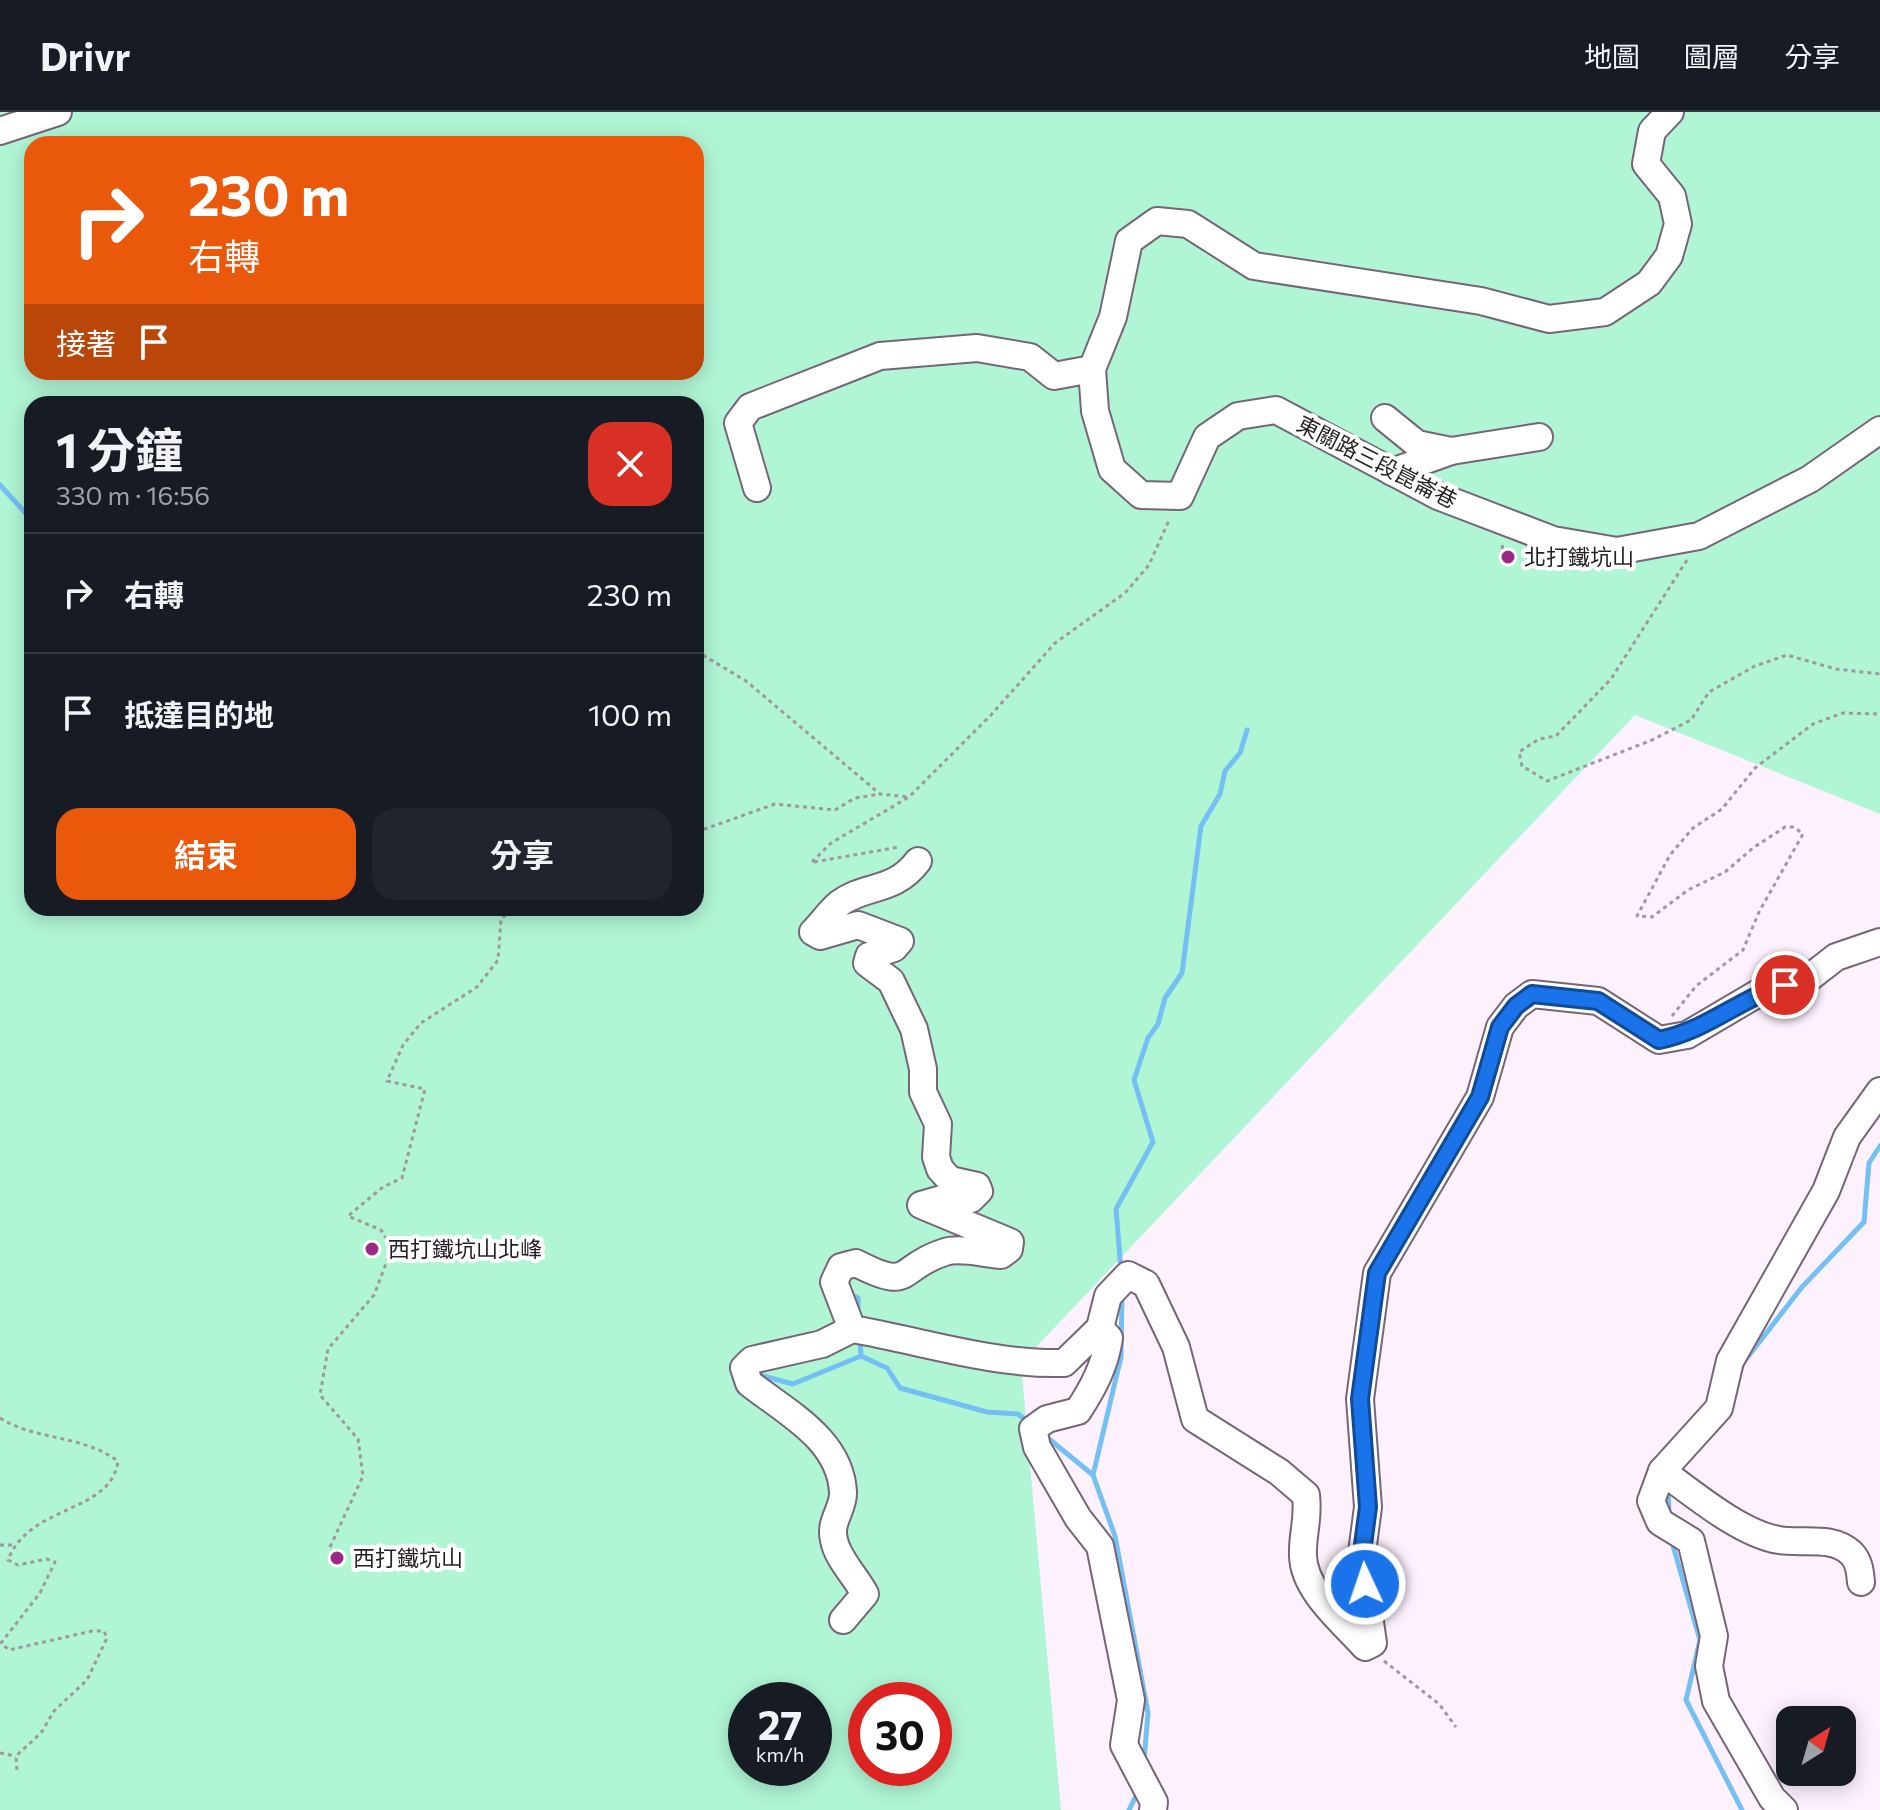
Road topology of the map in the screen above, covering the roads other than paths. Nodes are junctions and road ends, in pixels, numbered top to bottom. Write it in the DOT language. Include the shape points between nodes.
graph roads {
  1 [pos="58,112"];
  2 [pos="1670,112"];
  3 [pos="0,131"];
  4 [pos="1092,369"];
  5 [pos="1385,418"];
  6 [pos="1880,430"];
  7 [pos="1539,437"];
  8 [pos="1451,451"];
  9 [pos="1392,472"];
  10 [pos="757,488"];
  11 [pos="918,861"];
  12 [pos="1880,942"];
  13 [pos="1880,1091"];
  14 [pos="1100,1328"];
  15 [pos="852,1329"];
  16 [pos="1662,1471"];
  17 [pos="1861,1582"];
  18 [pos="843,1620"];
  19 [pos="1153,1810"];
  20 [pos="1784,1810"];
  1 -- 3 [label="street"];
  2 -- 4 [label="street" via="1652,131 1646,164 1672,196 1678,224 1669,256 1649,283 1605,312 1549,319 1481,301 1254,266 1188,224 1157,221 1129,241 1113,317"];
  4 -- 9 [label="street, 東關路三段崑崙巷" via="1095,411 1112,469 1141,495 1180,496 1207,437 1238,416 1276,410"];
  4 -- 10 [label="street" via="1054,376 1030,357 977,348 880,356 750,407 738,423"];
  5 -- 8 [label="street" via="1417,444"];
  6 -- 9 [label="street, 東關路三段崑崙巷" via="1810,479 1699,536 1617,551 1553,540 1438,496"];
  7 -- 8 [label="street"];
  8 -- 9 [label="street"];
  11 -- 15 [label="street" via="882,889 839,904 813,932 820,936 858,925 900,941 869,956 867,963 891,981 914,1029 923,1092 938,1124 940,1169 950,1180 979,1191 971,1199 949,1197 921,1205 1010,1242 1001,1255 948,1250 898,1279 856,1263 841,1267 834,1282"];
  12 -- 14 [label="street" via="1836,957 1809,978 1762,991 1687,1035 1659,1040 1598,1001 1532,994 1500,1027 1480,1097 1377,1273 1360,1399 1368,1507 1361,1560 1373,1634 1373,1643 1365,1647 1308,1581 1303,1556 1309,1520 1306,1495 1195,1419 1176,1347 1146,1284 1128,1275 1108,1296"];
  13 -- 16 [label="street" via="1847,1137 1826,1191 1730,1361 1719,1408"];
  14 -- 15 [label="street" via="1064,1363 1041,1364"];
  14 -- 19 [label="street" via="1109,1338 1093,1389 1078,1411 1047,1419 1033,1429 1037,1447 1100,1546 1131,1700 1124,1745 1154,1802"];
  15 -- 18 [label="street" via="822,1344 752,1360 744,1368 749,1383 826,1443 837,1463 844,1495 832,1524 834,1543 865,1594"];
  16 -- 17 [label="street" via="1720,1514 1776,1540 1827,1542 1850,1552"];
  16 -- 20 [label="street" via="1651,1501 1660,1522 1691,1541 1714,1636 1709,1666 1716,1701"];
}
